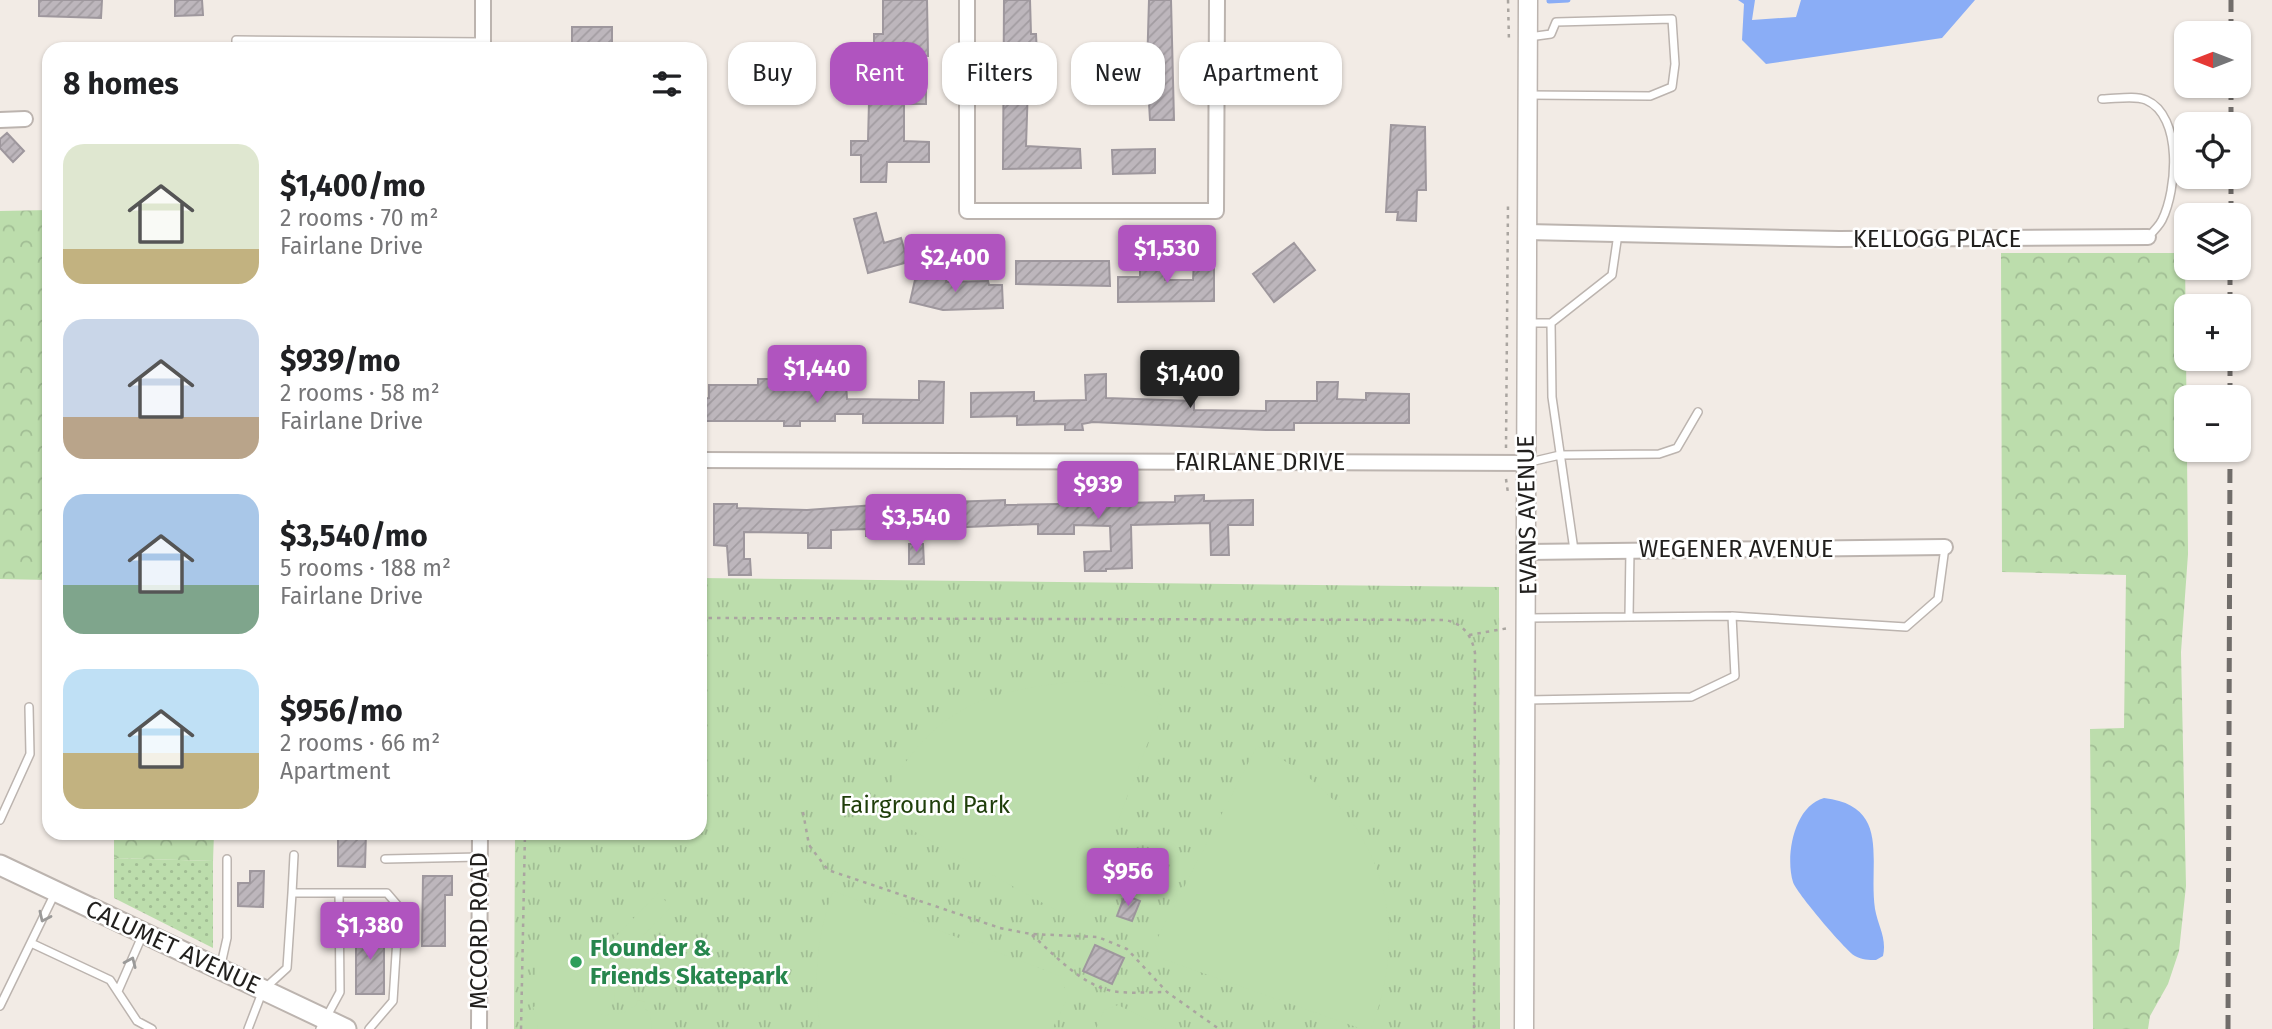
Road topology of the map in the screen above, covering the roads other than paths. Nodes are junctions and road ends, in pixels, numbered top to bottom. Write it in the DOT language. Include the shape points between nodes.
graph roads {
  1 [pos="483,0"];
  2 [pos="967,0"];
  3 [pos="1217,0"];
  4 [pos="1528,0"];
  5 [pos="1528,37"];
  6 [pos="236,42"];
  7 [pos="318,42"];
  8 [pos="483,42"];
  9 [pos="1528,95"];
  10 [pos="2102,99"];
  11 [pos="0,120"];
  12 [pos="25,120"];
  13 [pos="1527,232"];
  14 [pos="1618,234"];
  15 [pos="2148,237"];
  16 [pos="1526,323"];
  17 [pos="1551,323"];
  18 [pos="1698,412"];
  19 [pos="1560,455"];
  20 [pos="707,460"];
  21 [pos="1526,463"];
  22 [pos="1945,547"];
  23 [pos="1574,550"];
  24 [pos="1630,550"];
  25 [pos="1527,552"];
  26 [pos="1732,616"];
  27 [pos="1519,617"];
  28 [pos="1629,617"];
  29 [pos="1527,699"];
  30 [pos="29,706"];
  31 [pos="0,820"];
  32 [pos="480,840"];
  33 [pos="294,855"];
  34 [pos="480,858"];
  35 [pos="227,859"];
  36 [pos="384,859"];
  37 [pos="0,865"];
  38 [pos="56,891"];
  39 [pos="292,893"];
  40 [pos="339,893"];
  41 [pos="144,933"];
  42 [pos="32,943"];
  43 [pos="220,970"];
  44 [pos="263,990"];
  45 [pos="118,991"];
  46 [pos="0,1006"];
  47 [pos="323,1024"];
  48 [pos="152,1029"];
  49 [pos="248,1029"];
  50 [pos="346,1029"];
  51 [pos="369,1029"];
  52 [pos="479,1029"];
  53 [pos="1524,1029"];
  1 -- 8 [label="street"];
  2 -- 3 [label="street" via="967,211 1216,211"];
  4 -- 5 [label="street, EVANS AVENUE"];
  5 -- 9 [label="street, EVANS AVENUE"];
  5 -- 9 [label="lane" via="1551,34 1556,22 1671,19 1675,64 1672,87 1650,96"];
  6 -- 7 [label="lane"];
  9 -- 13 [label="street, EVANS AVENUE"];
  10 -- 15 [label="lane, KELLOGG PLACE" via="2144,99 2158,108 2169,125 2174,146 2169,201 2161,222"];
  11 -- 12 [label="street"];
  13 -- 14 [label="street, KELLOGG PLACE"];
  13 -- 16 [label="street, EVANS AVENUE"];
  14 -- 15 [label="street, KELLOGG PLACE" via="1839,239"];
  14 -- 17 [label="lane" via="1612,275"];
  16 -- 17 [label="lane"];
  16 -- 21 [label="street, EVANS AVENUE"];
  17 -- 19 [label="lane" via="1552,397"];
  18 -- 19 [label="lane" via="1677,448 1659,454"];
  19 -- 21 [label="lane"];
  19 -- 23 [label="lane"];
  20 -- 21 [label="street, FAIRLANE DRIVE"];
  21 -- 25 [label="street, EVANS AVENUE"];
  22 -- 24 [label="street, WEGENER AVENUE"];
  22 -- 26 [label="lane" via="1938,599 1906,627"];
  23 -- 24 [label="street, WEGENER AVENUE"];
  23 -- 25 [label="street, WEGENER AVENUE"];
  24 -- 28 [label="lane"];
  25 -- 27 [label="street, EVANS AVENUE"];
  26 -- 28 [label="lane"];
  26 -- 29 [label="lane" via="1735,676 1691,697"];
  27 -- 28 [label="lane"];
  27 -- 29 [label="street, EVANS AVENUE"];
  29 -- 53 [label="street, EVANS AVENUE"];
  30 -- 31 [label="lane" via="30,754"];
  32 -- 34 [label="street, MCCORD ROAD"];
  33 -- 39 [label="lane"];
  34 -- 36 [label="lane"];
  34 -- 52 [label="street, MCCORD ROAD"];
  35 -- 43 [label="lane" via="227,938"];
  37 -- 38 [label="main road, CALUMET AVENUE"];
  38 -- 41 [label="main road, CALUMET AVENUE"];
  38 -- 42 [label="lane, one-way"];
  39 -- 40 [label="lane"];
  39 -- 44 [label="lane" via="287,968"];
  40 -- 47 [label="lane" via="340,992"];
  40 -- 51 [label="lane" via="387,893 399,907 393,1001"];
  41 -- 43 [label="main road, CALUMET AVENUE"];
  45 -- 41 [label="lane, one-way"];
  42 -- 45 [label="lane" via="110,980"];
  42 -- 46 [label="lane"];
  43 -- 44 [label="main road, CALUMET AVENUE"];
  44 -- 47 [label="main road, CALUMET AVENUE"];
  44 -- 49 [label="lane"];
  45 -- 48 [label="lane" via="137,1021"];
  47 -- 50 [label="main road, CALUMET AVENUE"];
}
